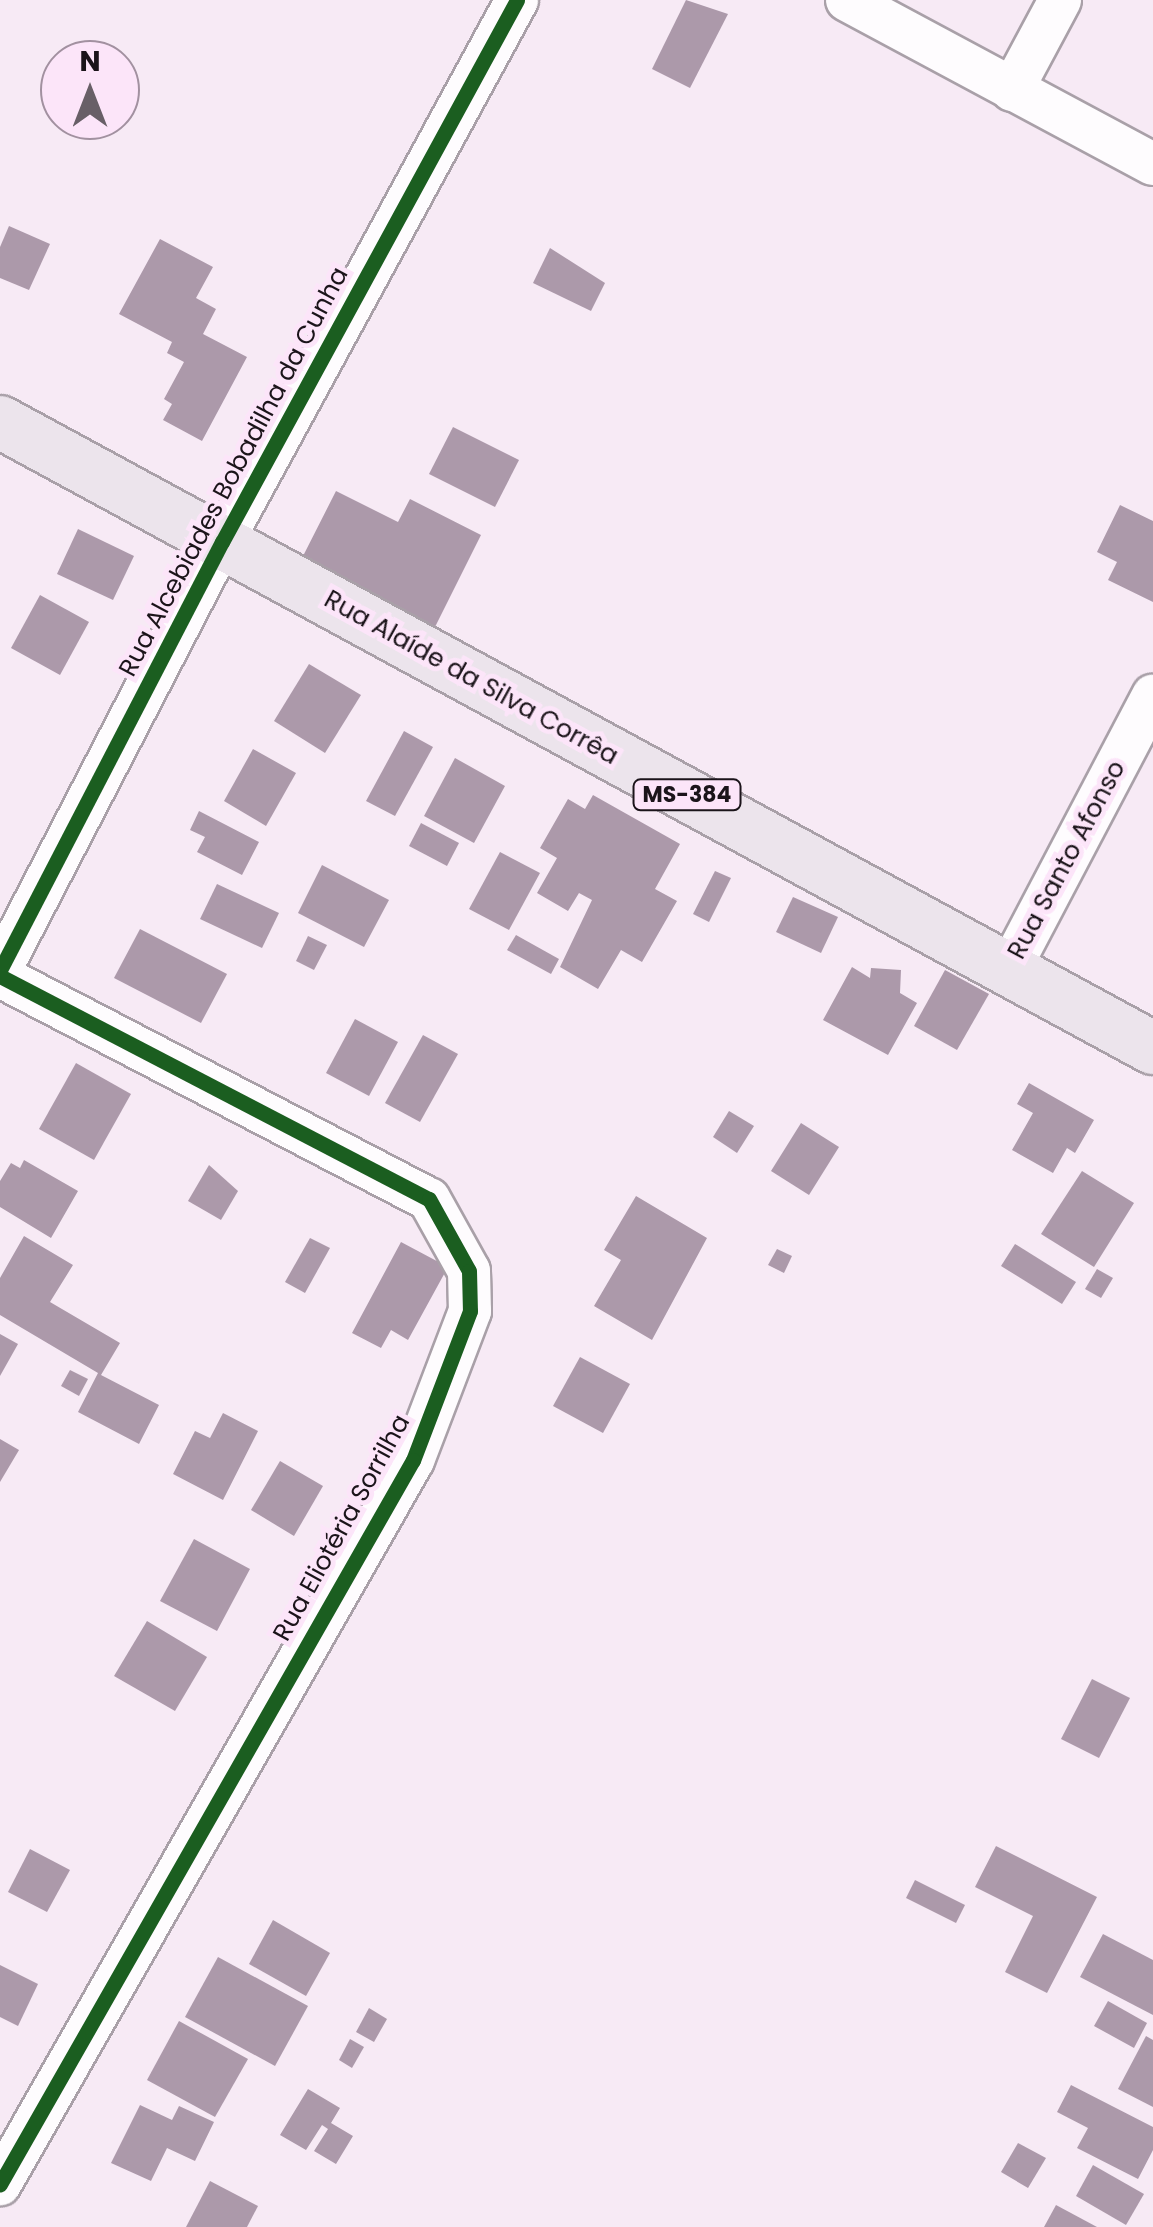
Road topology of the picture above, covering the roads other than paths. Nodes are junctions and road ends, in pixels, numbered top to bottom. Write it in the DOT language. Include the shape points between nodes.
graph roads {
  1 [pos="517,0"];
  2 [pos="847,0"];
  3 [pos="1060,0"];
  4 [pos="1012,90"];
  5 [pos="1153,164"];
  6 [pos="0,422"];
  7 [pos="222,542"];
  8 [pos="1153,696"];
  9 [pos="1009,970"];
  10 [pos="0,973"];
  11 [pos="1153,1048"];
  12 [pos="0,2184"];
  1 -- 7 [label="street, Rua Alcebiades Bobadilha da Cunha"];
  2 -- 4 [label="street"];
  3 -- 4 [label="street"];
  4 -- 5 [label="street"];
  6 -- 7 [label="main road, Rua Alaíde da Silva Corrêa / MS-384"];
  7 -- 9 [label="main road, Rua Alaíde da Silva Corrêa / MS-384"];
  7 -- 10 [label="street, Rua Alcebiades Bobadilha da Cunha"];
  8 -- 9 [label="street, Rua Santo Afonso"];
  9 -- 11 [label="main road, Rua Alaíde da Silva Corrêa / MS-384"];
  10 -- 12 [label="street, Rua Eliotéria Sorrilha" via="429,1199 469,1270 470,1312 413,1460"];
}
